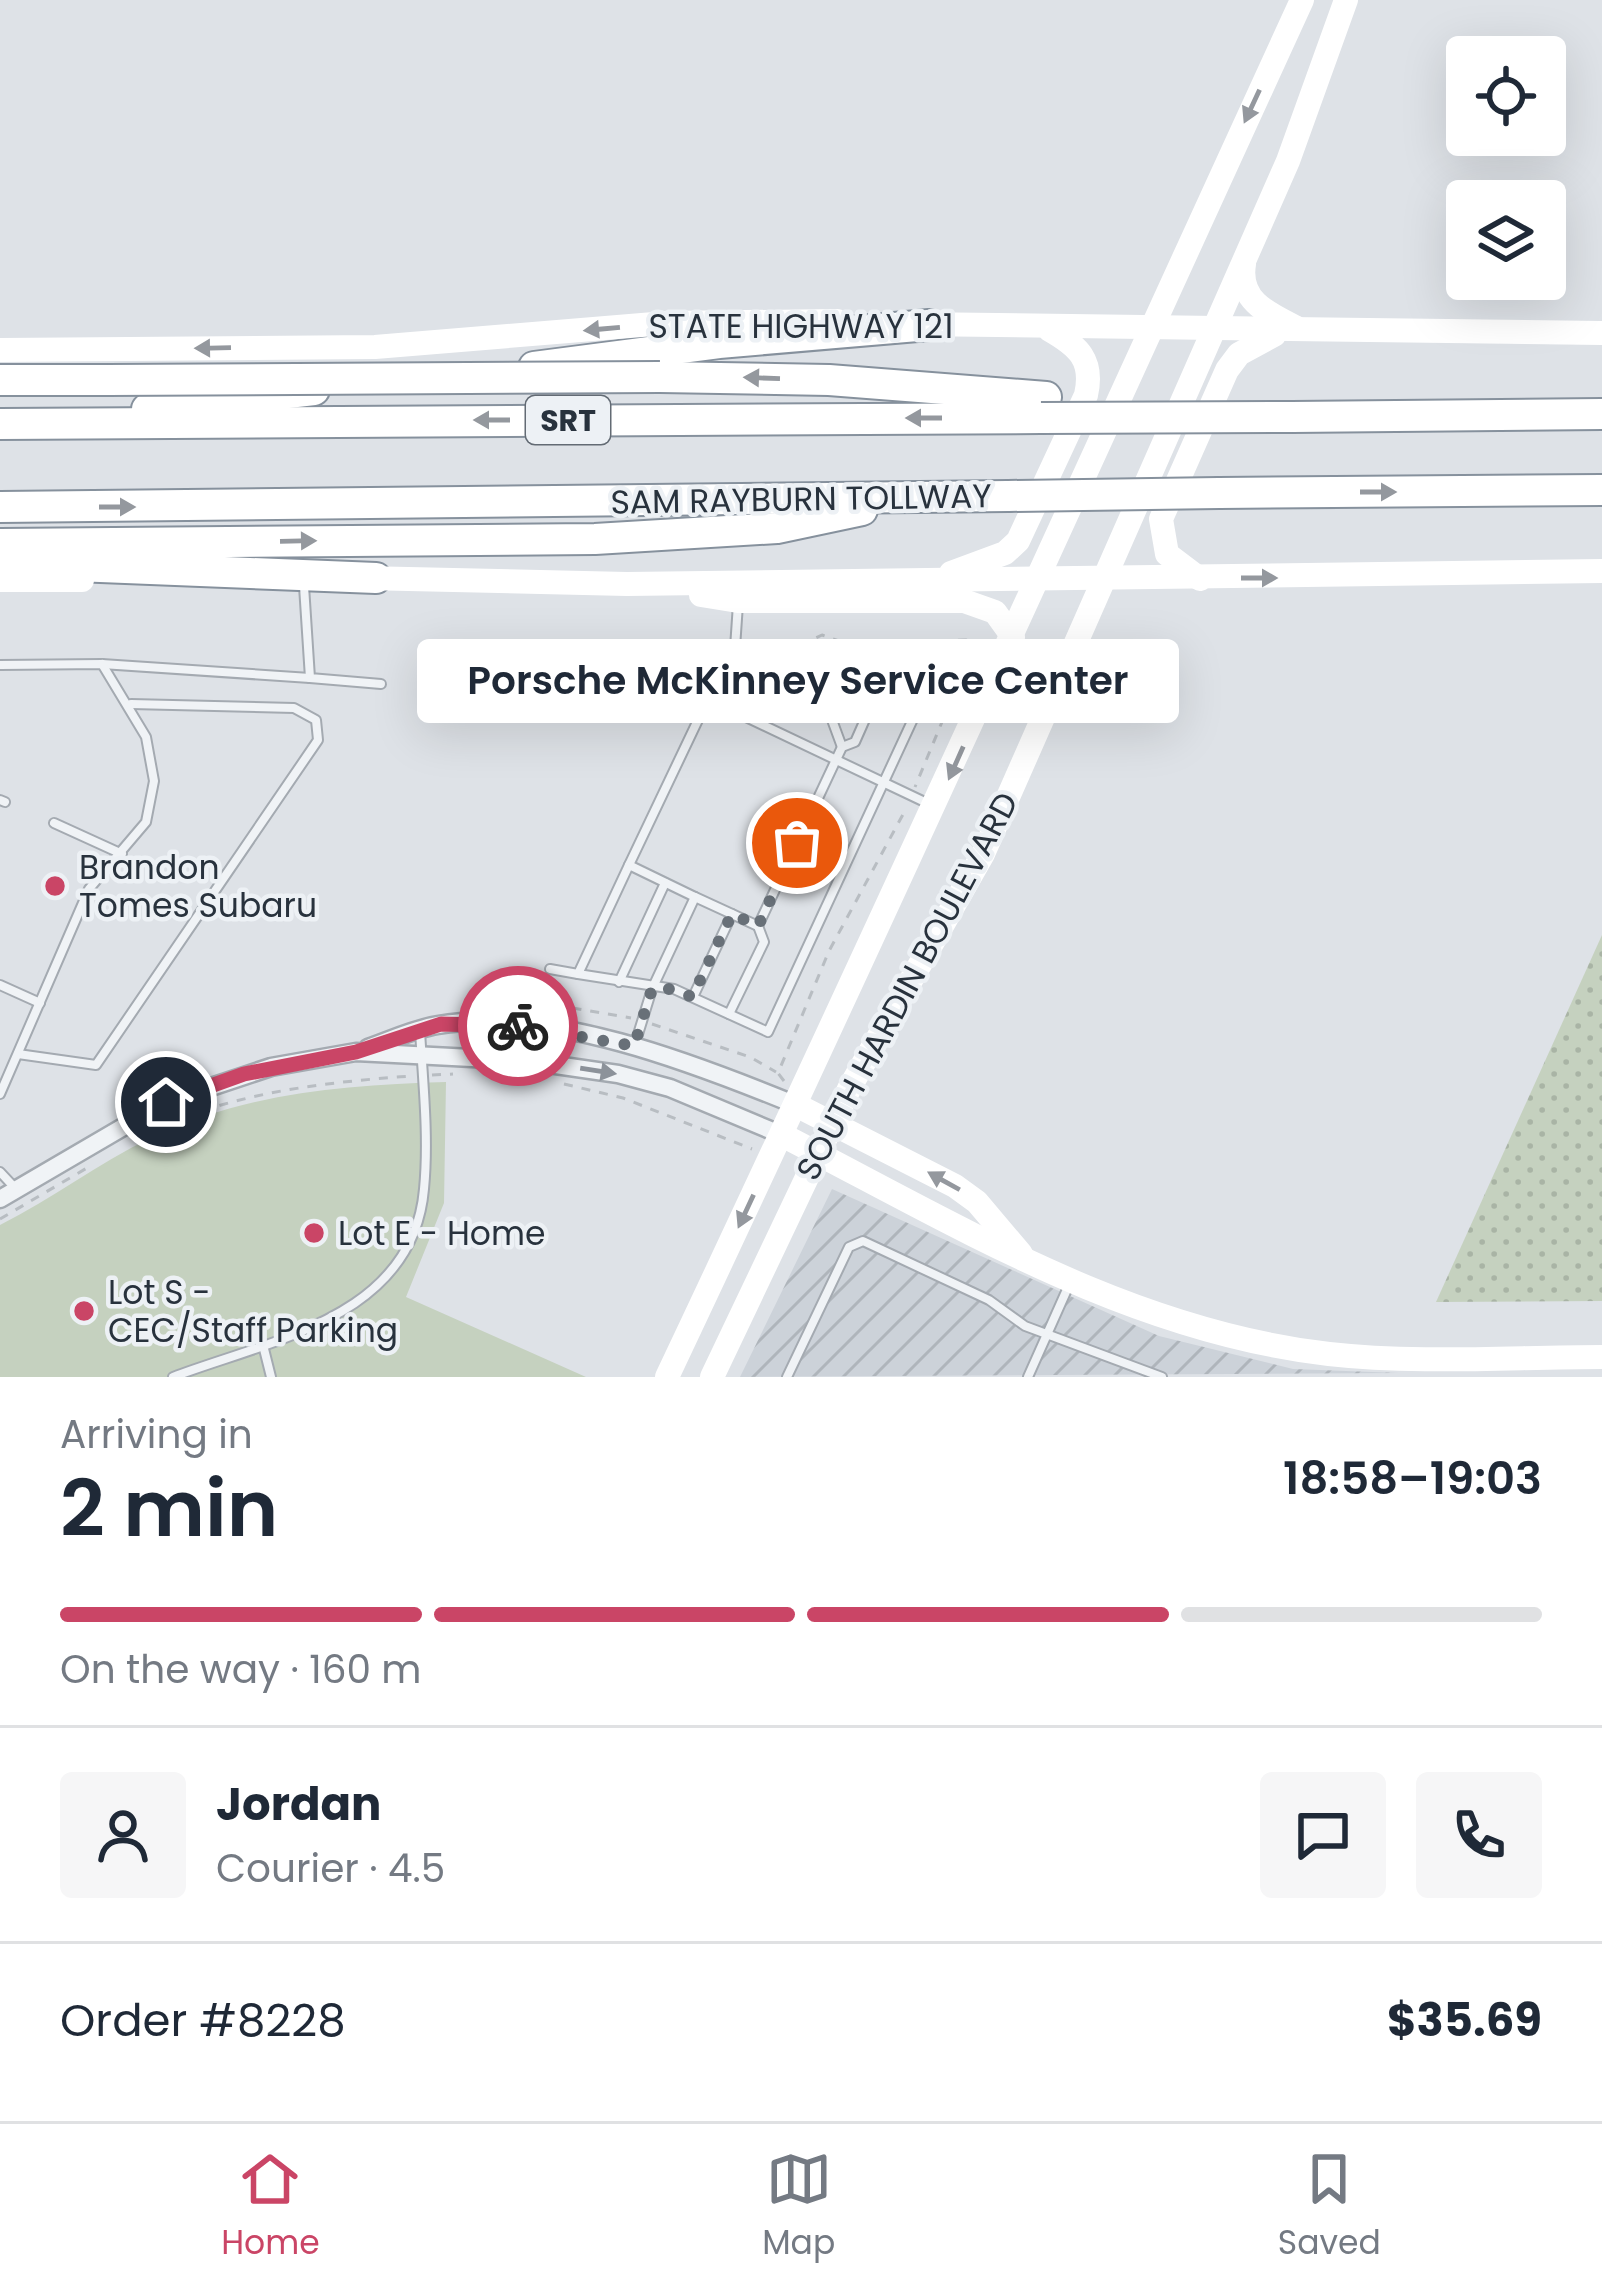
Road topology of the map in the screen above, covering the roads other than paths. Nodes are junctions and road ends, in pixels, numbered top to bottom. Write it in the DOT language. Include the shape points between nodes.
graph roads {
  1 [pos="1302,0"];
  2 [pos="1346,0"];
  3 [pos="1244,263"];
  4 [pos="929,325"];
  5 [pos="1148,328"];
  6 [pos="1049,329"];
  7 [pos="1214,330"];
  8 [pos="1292,331"];
  9 [pos="1602,332"];
  10 [pos="0,350"];
  11 [pos="0,380"];
  12 [pos="1044,407"];
  13 [pos="1602,414"];
  14 [pos="0,424"];
  15 [pos="95,424"];
  16 [pos="1602,490"];
  17 [pos="936,496"];
  18 [pos="0,507"];
  19 [pos="0,544"];
  20 [pos="0,563"];
  21 [pos="1602,571"];
  22 [pos="303,578"];
  23 [pos="376,578"];
  24 [pos="1200,579"];
  25 [pos="0,580"];
  26 [pos="932,580"];
  27 [pos="1039,580"];
  28 [pos="1104,580"];
  29 [pos="627,584"];
  30 [pos="738,601"];
  31 [pos="1012,637"];
  32 [pos="102,664"];
  33 [pos="0,665"];
  34 [pos="733,677"];
  35 [pos="310,678"];
  36 [pos="770,681"];
  37 [pos="882,681"];
  38 [pos="381,685"];
  39 [pos="708,699"];
  40 [pos="131,704"];
  41 [pos="842,747"];
  42 [pos="836,760"];
  43 [pos="884,783"];
  44 [pos="936,807"];
  45 [pos="55,823"];
  46 [pos="122,854"];
  47 [pos="629,865"];
  48 [pos="665,883"];
  49 [pos="694,897"];
  50 [pos="732,914"];
  51 [pos="758,926"];
  52 [pos="550,969"];
  53 [pos="578,974"];
  54 [pos="619,982"];
  55 [pos="0,986"];
  56 [pos="652,989"];
  57 [pos="692,997"];
  58 [pos="40,1003"];
  59 [pos="729,1014"];
  60 [pos="420,1030"];
  61 [pos="634,1046"];
  62 [pos="356,1052"];
  63 [pos="17,1054"];
  64 [pos="421,1056"];
  65 [pos="0,1094"];
  66 [pos="796,1105"];
  67 [pos="832,1124"];
  68 [pos="782,1135"];
  69 [pos="818,1154"];
  70 [pos="0,1172"];
  71 [pos="8,1194"];
  72 [pos="1027,1261"];
  73 [pos="1071,1282"];
  74 [pos="1048,1334"];
  75 [pos="262,1345"];
  76 [pos="1602,1357"];
  77 [pos="1328,1365"];
  78 [pos="173,1377"];
  79 [pos="271,1377"];
  80 [pos="667,1377"];
  81 [pos="712,1377"];
  82 [pos="787,1377"];
  83 [pos="1028,1377"];
  84 [pos="1162,1377"];
  1 -- 5 [label="main road, SOUTH HARDIN BOULEVARD, one-way"];
  2 -- 3 [label="main road, SOUTH HARDIN BOULEVARD"];
  3 -- 7 [label="main road, SOUTH HARDIN BOULEVARD"];
  3 -- 8 [label="main road" via="1250,299"];
  4 -- 6 [label="main road, STATE HIGHWAY 121"];
  4 -- 10 [label="main road, STATE HIGHWAY 121, one-way" via="780,320 375,346"];
  4 -- 15 [label="highway" via="168,403"];
  5 -- 6 [label="main road, STATE HIGHWAY 121"];
  5 -- 7 [label="main road, STATE HIGHWAY 121"];
  5 -- 27 [label="main road, SOUTH HARDIN BOULEVARD"];
  6 -- 26 [label="main road" via="1083,354 1089,379 1027,525 1004,553"];
  7 -- 8 [label="main road, STATE HIGHWAY 121"];
  7 -- 28 [label="main road, SOUTH HARDIN BOULEVARD"];
  8 -- 9 [label="main road, STATE HIGHWAY 121"];
  8 -- 24 [label="main road" via="1255,343 1227,370 1161,518 1167,554"];
  12 -- 11 [label="highway, one-way, bridge" via="829,380"];
  12 -- 13 [label="highway, bridge" via="1122,415"];
  12 -- 15 [label="highway, SRT, one-way"];
  14 -- 15 [label="highway, SRT"];
  17 -- 16 [label="highway, SAM RAYBURN TOLLWAY, one-way, bridge"];
  18 -- 17 [label="highway, SAM RAYBURN TOLLWAY, one-way"];
  19 -- 17 [label="highway, one-way" via="672,535 777,527"];
  20 -- 23 [label="highway"];
  24 -- 21 [label="main road, one-way"];
  22 -- 23 [label="main road"];
  22 -- 25 [label="main road"];
  22 -- 35 [label="lane"];
  23 -- 29 [label="main road"];
  24 -- 28 [label="main road"];
  26 -- 27 [label="main road"];
  26 -- 29 [label="main road"];
  27 -- 28 [label="main road"];
  27 -- 31 [label="main road, SOUTH HARDIN BOULEVARD"];
  28 -- 67 [label="main road, SOUTH HARDIN BOULEVARD" via="965,890"];
  29 -- 30 [label="main road"];
  30 -- 31 [label="main road" via="964,601 995,612"];
  30 -- 34 [label="lane"];
  31 -- 44 [label="main road, SOUTH HARDIN BOULEVARD, one-way"];
  32 -- 33 [label="lane"];
  32 -- 35 [label="lane"];
  32 -- 40 [label="lane"];
  34 -- 36 [label="lane"];
  34 -- 39 [label="lane"];
  35 -- 38 [label="lane"];
  36 -- 37 [label="lane"];
  36 -- 41 [label="lane" via="828,709"];
  37 -- 41 [label="lane" via="855,742"];
  37 -- 43 [label="lane" via="924,681 926,691"];
  39 -- 42 [label="lane"];
  39 -- 47 [label="lane"];
  40 -- 46 [label="lane" via="154,781 146,822"];
  40 -- 63 [label="lane" via="294,708 316,721 318,740 96,1065"];
  41 -- 42 [label="lane"];
  42 -- 43 [label="lane"];
  42 -- 51 [label="lane"];
  43 -- 44 [label="lane"];
  43 -- 59 [label="lane" via="767,1032"];
  44 -- 66 [label="main road, SOUTH HARDIN BOULEVARD"];
  45 -- 46 [label="lane"];
  46 -- 58 [label="lane" via="89,889"];
  47 -- 48 [label="lane"];
  47 -- 53 [label="lane"];
  48 -- 49 [label="lane"];
  48 -- 54 [label="lane"];
  49 -- 50 [label="lane"];
  49 -- 56 [label="lane"];
  50 -- 51 [label="lane"];
  50 -- 57 [label="lane"];
  51 -- 59 [label="lane" via="764,942"];
  52 -- 53 [label="lane"];
  53 -- 54 [label="lane"];
  54 -- 56 [label="lane"];
  55 -- 58 [label="lane"];
  56 -- 57 [label="lane"];
  56 -- 61 [label="lane"];
  57 -- 59 [label="lane"];
  58 -- 63 [label="lane"];
  60 -- 61 [label="street" via="499,1025"];
  60 -- 62 [label="street"];
  60 -- 64 [label="lane"];
  61 -- 66 [label="street"];
  62 -- 64 [label="street"];
  62 -- 71 [label="street" via="192,1091"];
  63 -- 65 [label="lane"];
  64 -- 68 [label="street, one-way" via="618,1074"];
  64 -- 75 [label="lane" via="424,1190 393,1269 345,1312"];
  66 -- 67 [label="main road"];
  66 -- 68 [label="main road, SOUTH HARDIN BOULEVARD"];
  67 -- 69 [label="main road, SOUTH HARDIN BOULEVARD"];
  72 -- 67 [label="main road, one-way" via="955,1186"];
  68 -- 69 [label="main road"];
  68 -- 80 [label="main road, SOUTH HARDIN BOULEVARD, one-way"];
  69 -- 72 [label="main road"];
  69 -- 81 [label="main road, SOUTH HARDIN BOULEVARD"];
  70 -- 71 [label="lane"];
  72 -- 73 [label="main road"];
  73 -- 74 [label="lane"];
  73 -- 77 [label="main road"];
  74 -- 82 [label="lane" via="863,1241 849,1247"];
  74 -- 83 [label="lane"];
  74 -- 84 [label="lane"];
  75 -- 78 [label="lane"];
  75 -- 79 [label="lane"];
  76 -- 77 [label="main road"];
}
